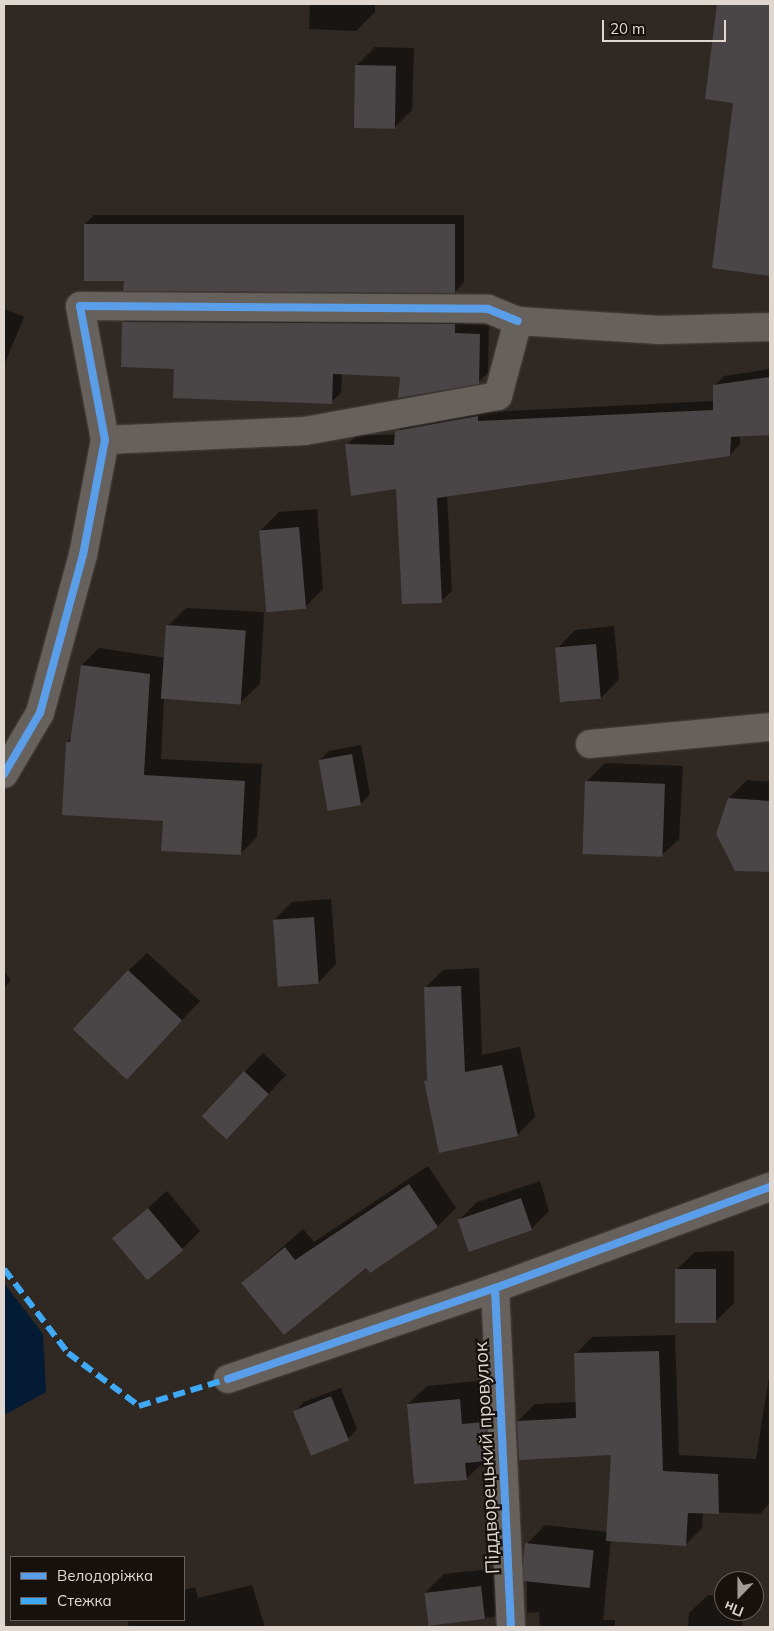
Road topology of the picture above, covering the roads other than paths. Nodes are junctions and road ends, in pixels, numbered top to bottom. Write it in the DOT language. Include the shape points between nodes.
graph roads {
  1 [pos="518,321"];
  2 [pos="770,327"];
  3 [pos="105,440"];
  4 [pos="770,727"];
  5 [pos="590,744"];
  6 [pos="4,774"];
  7 [pos="770,1187"];
  8 [pos="495,1288"];
  9 [pos="228,1379"];
  10 [pos="511,1627"];
  1 -- 2 [label="street" via="660,330"];
  1 -- 3 [label="street" via="498,396 305,431"];
  1 -- 3 [label="street" via="488,309 80,306"];
  3 -- 6 [label="street" via="83,555 40,713"];
  4 -- 5 [label="street"];
  7 -- 8 [label="street"];
  8 -- 9 [label="street"];
  8 -- 10 [label="street, Піддворецький провулок"];
}
